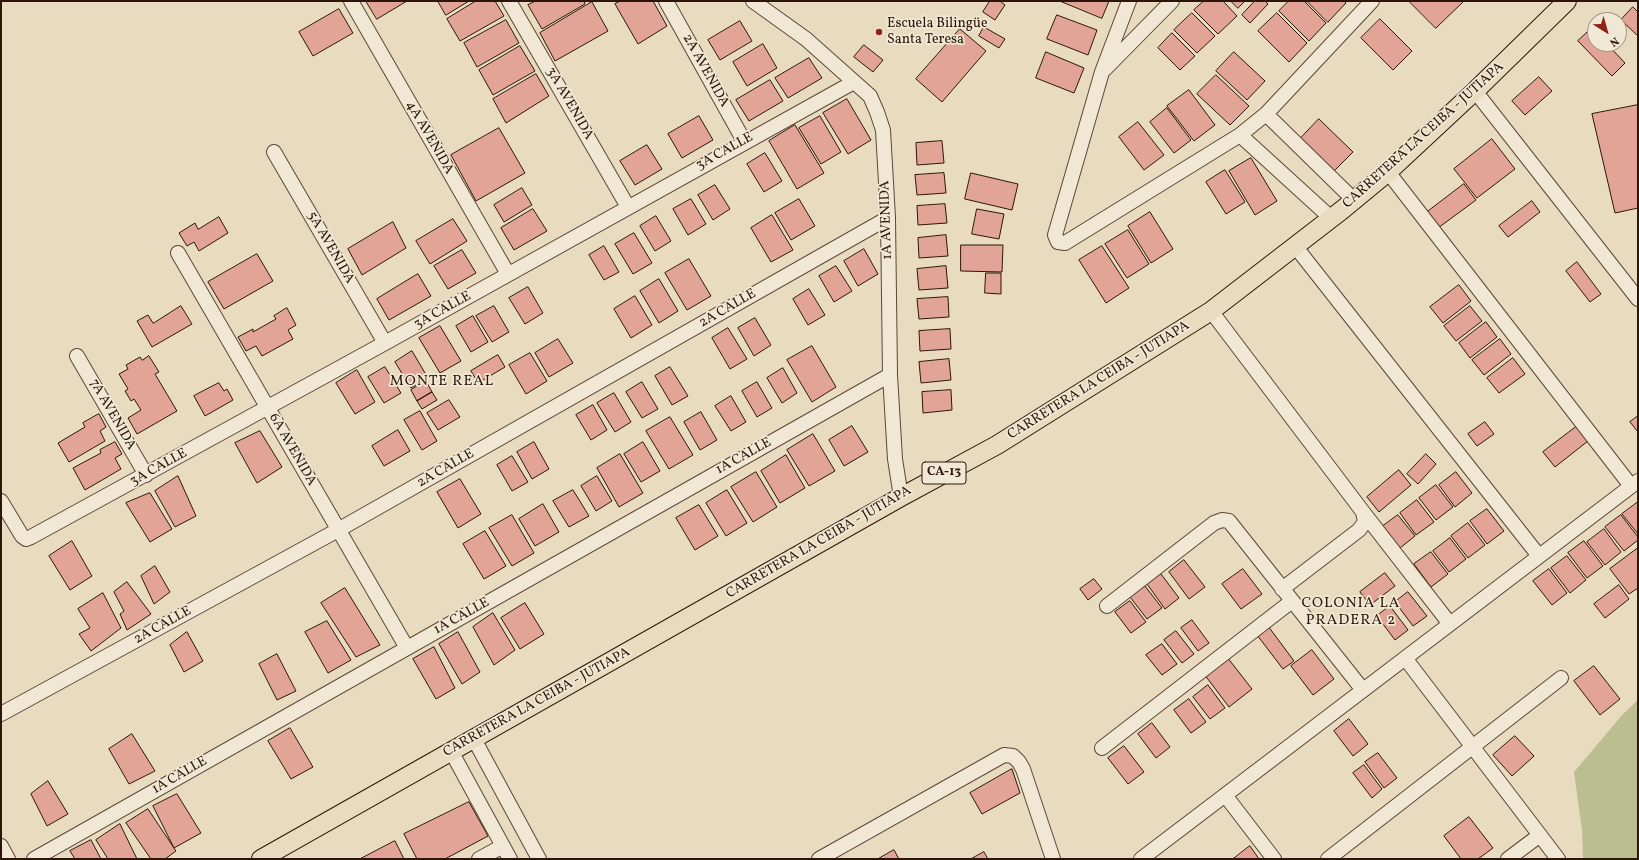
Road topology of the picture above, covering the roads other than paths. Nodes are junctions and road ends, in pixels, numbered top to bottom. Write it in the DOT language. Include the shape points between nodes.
graph roads {
  1 [pos="351,1"];
  2 [pos="509,1"];
  3 [pos="666,1"];
  4 [pos="753,1"];
  5 [pos="1129,1"];
  6 [pos="1172,1"];
  7 [pos="1372,1"];
  8 [pos="1567,1"];
  9 [pos="1102,72"];
  10 [pos="854,82"];
  11 [pos="1475,91"];
  12 [pos="1266,114"];
  13 [pos="1240,135"];
  14 [pos="744,141"];
  15 [pos="274,152"];
  16 [pos="1388,172"];
  17 [pos="1354,200"];
  18 [pos="628,207"];
  19 [pos="888,218"];
  20 [pos="1332,218"];
  21 [pos="1295,246"];
  22 [pos="178,253"];
  23 [pos="508,274"];
  24 [pos="1638,299"];
  25 [pos="1211,311"];
  26 [pos="385,343"];
  27 [pos="77,356"];
  28 [pos="890,375"];
  29 [pos="268,408"];
  30 [pos="146,475"];
  31 [pos="1634,483"];
  32 [pos="901,497"];
  33 [pos="1,501"];
  34 [pos="1363,512"];
  35 [pos="338,530"];
  36 [pos="1539,556"];
  37 [pos="1282,589"];
  38 [pos="1292,601"];
  39 [pos="1107,606"];
  40 [pos="1450,624"];
  41 [pos="407,648"];
  42 [pos="1405,658"];
  43 [pos="1561,678"];
  44 [pos="1363,690"];
  45 [pos="1,714"];
  46 [pos="474,739"];
  47 [pos="1474,747"];
  48 [pos="1102,748"];
  49 [pos="451,751"];
  50 [pos="1225,795"];
  51 [pos="1540,835"];
  52 [pos="1,846"];
  53 [pos="503,846"];
  54 [pos="8,859"];
  55 [pos="34,859"];
  56 [pos="261,859"];
  57 [pos="479,859"];
  58 [pos="510,859"];
  59 [pos="539,859"];
  60 [pos="819,859"];
  61 [pos="1054,859"];
  62 [pos="1141,859"];
  63 [pos="1274,859"];
  64 [pos="1328,859"];
  65 [pos="1508,859"];
  66 [pos="1558,859"];
  1 -- 23 [label="street, 4A AVENIDA"];
  2 -- 18 [label="street, 3A AVENIDA"];
  3 -- 14 [label="street, 2A AVENIDA"];
  4 -- 10 [label="street, 1A AVENIDA" via="806,39"];
  5 -- 9 [label="street"];
  6 -- 9 [label="street"];
  7 -- 12 [label="street"];
  8 -- 11 [label="main road, CARRETERA LA CEIBA - JUTIAPA / CA-13"];
  9 -- 13 [label="street" via="1055,235 1058,242 1065,243"];
  10 -- 14 [label="street, 3A CALLE"];
  10 -- 19 [label="street, 1A AVENIDA" via="870,96 883,130"];
  11 -- 16 [label="main road, CARRETERA LA CEIBA - JUTIAPA / CA-13"];
  11 -- 24 [label="street"];
  12 -- 13 [label="street"];
  12 -- 17 [label="street"];
  13 -- 20 [label="street"];
  14 -- 18 [label="street, 3A CALLE"];
  15 -- 26 [label="street, 5A AVENIDA"];
  16 -- 17 [label="main road, CARRETERA LA CEIBA - JUTIAPA / CA-13"];
  16 -- 31 [label="street"];
  17 -- 20 [label="main road, CARRETERA LA CEIBA - JUTIAPA / CA-13"];
  18 -- 23 [label="street, 3A CALLE"];
  19 -- 28 [label="street, 1A AVENIDA"];
  19 -- 35 [label="street, 2A CALLE"];
  20 -- 21 [label="main road, CARRETERA LA CEIBA - JUTIAPA / CA-13"];
  21 -- 25 [label="main road, CARRETERA LA CEIBA - JUTIAPA / CA-13"];
  21 -- 36 [label="street"];
  22 -- 29 [label="street, 6A AVENIDA"];
  23 -- 26 [label="street, 3A CALLE"];
  25 -- 32 [label="main road, CARRETERA LA CEIBA - JUTIAPA / CA-13" via="997,445"];
  25 -- 34 [label="street"];
  26 -- 29 [label="street, 3A CALLE"];
  27 -- 30 [label="street, 7A AVENIDA"];
  28 -- 32 [label="street, 1A AVENIDA" via="894,459"];
  28 -- 41 [label="street, 1A CALLE"];
  29 -- 30 [label="street, 3A CALLE"];
  29 -- 35 [label="street, 6A AVENIDA"];
  30 -- 33 [label="street, 3A CALLE" via="26,539"];
  31 -- 36 [label="street"];
  32 -- 46 [label="main road, CARRETERA LA CEIBA - JUTIAPA / CA-13"];
  34 -- 37 [label="street" via="1364,522 1359,530"];
  34 -- 40 [label="street"];
  35 -- 41 [label="street, 6A AVENIDA"];
  35 -- 45 [label="street, 2A CALLE"];
  36 -- 40 [label="street"];
  37 -- 38 [label="street"];
  37 -- 39 [label="street" via="1229,521 1222,520 1214,523"];
  38 -- 44 [label="street"];
  38 -- 48 [label="street"];
  40 -- 42 [label="street"];
  41 -- 55 [label="street, 1A CALLE"];
  42 -- 44 [label="street"];
  42 -- 47 [label="street"];
  43 -- 47 [label="street"];
  44 -- 50 [label="street"];
  46 -- 49 [label="main road, CARRETERA LA CEIBA - JUTIAPA / CA-13"];
  46 -- 59 [label="street"];
  47 -- 51 [label="street"];
  47 -- 64 [label="street"];
  49 -- 53 [label="street"];
  49 -- 56 [label="main road, CARRETERA LA CEIBA - JUTIAPA / CA-13"];
  50 -- 62 [label="street"];
  50 -- 63 [label="street"];
  51 -- 65 [label="street"];
  51 -- 66 [label="street"];
  52 -- 54 [label="street"];
  53 -- 57 [label="street"];
  53 -- 58 [label="street"];
  60 -- 61 [label="street" via="1004,755 1013,756 1019,762"];
}
